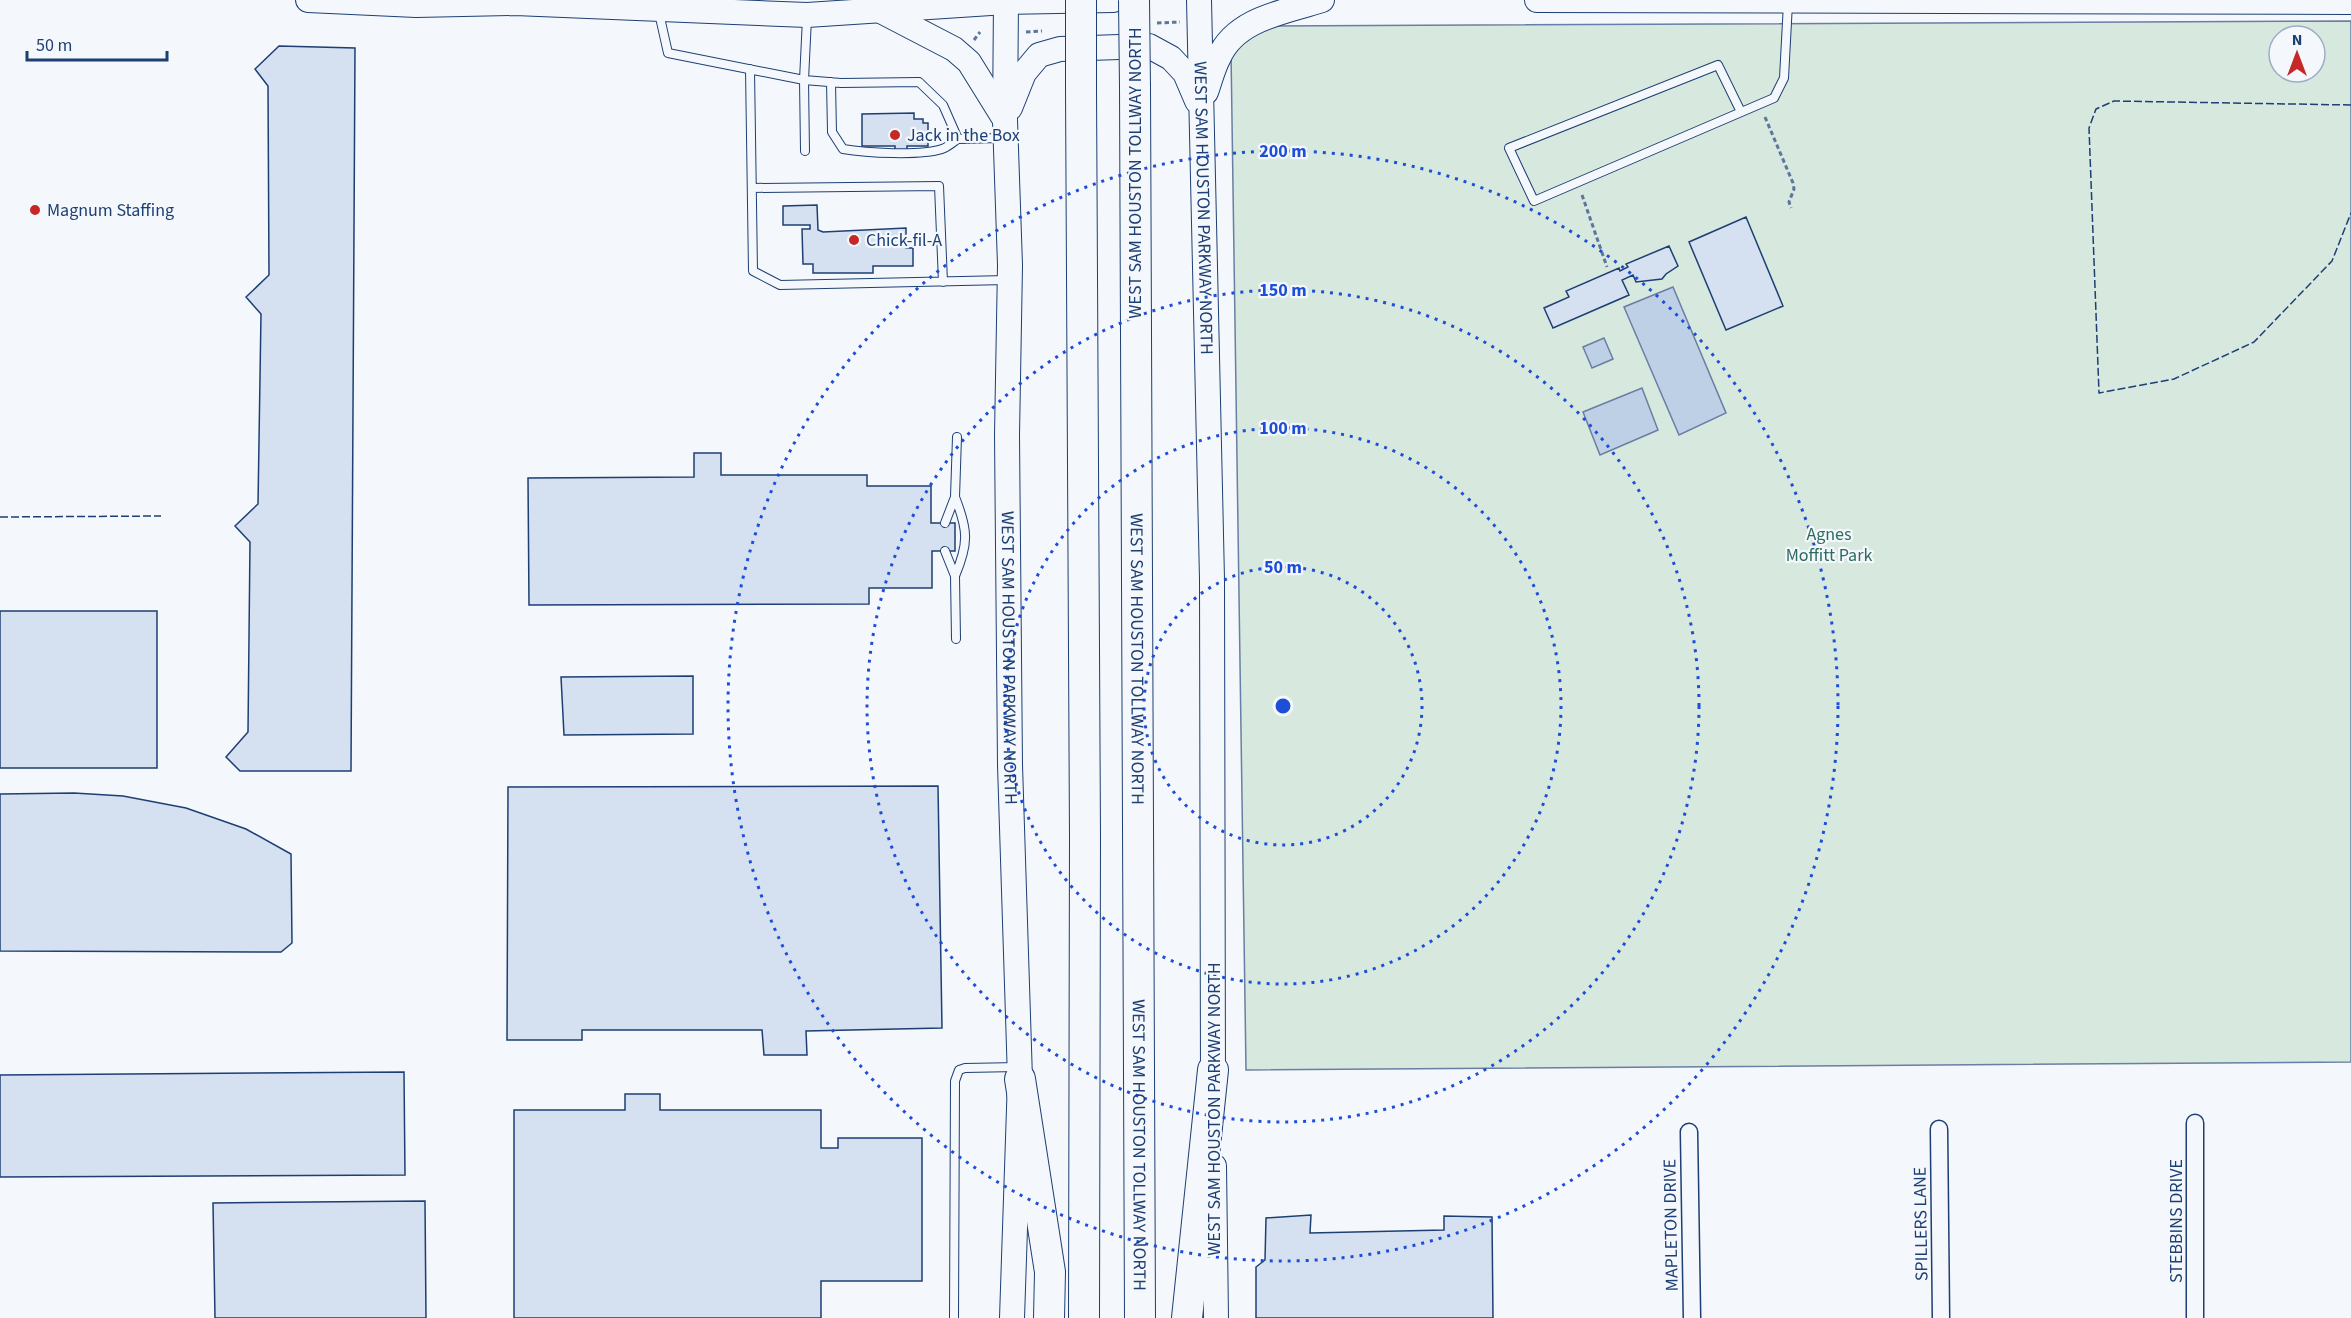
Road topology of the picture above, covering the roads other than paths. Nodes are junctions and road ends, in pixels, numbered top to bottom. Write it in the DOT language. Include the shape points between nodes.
graph roads {
  1 [pos="308,0"];
  2 [pos="1080,0"];
  3 [pos="1113,0"];
  4 [pos="1134,0"];
  5 [pos="1199,0"];
  6 [pos="1322,0"];
  7 [pos="1537,0"];
  8 [pos="2067,0"];
  9 [pos="1006,1"];
  10 [pos="1788,1"];
  11 [pos="2351,2"];
  12 [pos="658,8"];
  13 [pos="879,10"];
  14 [pos="807,15"];
  15 [pos="750,69"];
  16 [pos="804,80"];
  17 [pos="831,82"];
  18 [pos="1200,109"];
  19 [pos="1741,112"];
  20 [pos="1006,129"];
  21 [pos="958,139"];
  22 [pos="805,151"];
  23 [pos="752,188"];
  24 [pos="1010,280"];
  25 [pos="943,282"];
  26 [pos="957,437"];
  27 [pos="955,497"];
  28 [pos="945,523"];
  29 [pos="945,551"];
  30 [pos="956,576"];
  31 [pos="956,639"];
  32 [pos="1213,1070"];
  33 [pos="1019,1073"];
  34 [pos="2195,1123"];
  35 [pos="1939,1129"];
  36 [pos="1689,1132"];
  37 [pos="954,1318"];
  38 [pos="1012,1318"];
  39 [pos="1049,1318"];
  40 [pos="1084,1318"];
  41 [pos="1140,1318"];
  42 [pos="1187,1318"];
  43 [pos="1216,1318"];
  44 [pos="1692,1318"];
  45 [pos="1941,1318"];
  46 [pos="2195,1318"];
  1 -- 12 [label="main road"];
  2 -- 40 [label="highway, bridge"];
  3 -- 9 [label="main road"];
  4 -- 41 [label="highway, WEST SAM HOUSTON TOLLWAY NORTH, bridge"];
  5 -- 18 [label="main road, WEST SAM HOUSTON PARKWAY NORTH"];
  6 -- 18 [label="main road" via="1253,22 1237,33 1219,55"];
  7 -- 10 [label="main road"];
  8 -- 10 [label="main road"];
  8 -- 11 [label="main road"];
  9 -- 13 [label="main road"];
  9 -- 20 [label="main road, WEST SAM HOUSTON PARKWAY NORTH"];
  10 -- 19 [label="lane" via="1784,78 1774,99"];
  12 -- 14 [label="main road"];
  12 -- 15 [label="lane" via="668,53"];
  13 -- 14 [label="main road"];
  13 -- 20 [label="main road" via="954,49 969,62"];
  14 -- 16 [label="lane"];
  15 -- 16 [label="lane"];
  15 -- 23 [label="lane"];
  16 -- 17 [label="lane"];
  16 -- 22 [label="lane"];
  17 -- 21 [label="lane" via="919,82 943,105"];
  17 -- 21 [label="lane" via="832,132 843,149 930,151 943,149"];
  18 -- 20 [label="main road" via="1185,73 1171,58 1149,46 1060,49 1040,55 1024,73"];
  18 -- 32 [label="main road, WEST SAM HOUSTON PARKWAY NORTH" via="1212,579"];
  19 -- 19 [label="lane" via="1534,201 1509,148 1718,65"];
  20 -- 21 [label="lane"];
  20 -- 24 [label="main road, WEST SAM HOUSTON PARKWAY NORTH"];
  23 -- 25 [label="lane" via="753,271 780,285"];
  23 -- 25 [label="lane" via="939,186"];
  24 -- 25 [label="lane"];
  24 -- 33 [label="main road, WEST SAM HOUSTON PARKWAY NORTH" via="1010,765"];
  26 -- 27 [label="lane"];
  27 -- 28 [label="lane"];
  27 -- 30 [label="lane" via="965,524 965,553"];
  29 -- 30 [label="lane"];
  30 -- 31 [label="lane"];
  32 -- 42 [label="highway"];
  32 -- 43 [label="main road, WEST SAM HOUSTON PARKWAY NORTH"];
  33 -- 37 [label="lane" via="965,1068 959,1070 955,1081"];
  33 -- 38 [label="main road, WEST SAM HOUSTON PARKWAY NORTH"];
  33 -- 39 [label="highway" via="1050,1272"];
  34 -- 46 [label="street, STEBBINS DRIVE"];
  35 -- 45 [label="street, SPILLERS LANE"];
  36 -- 44 [label="street, MAPLETON DRIVE"];
}
